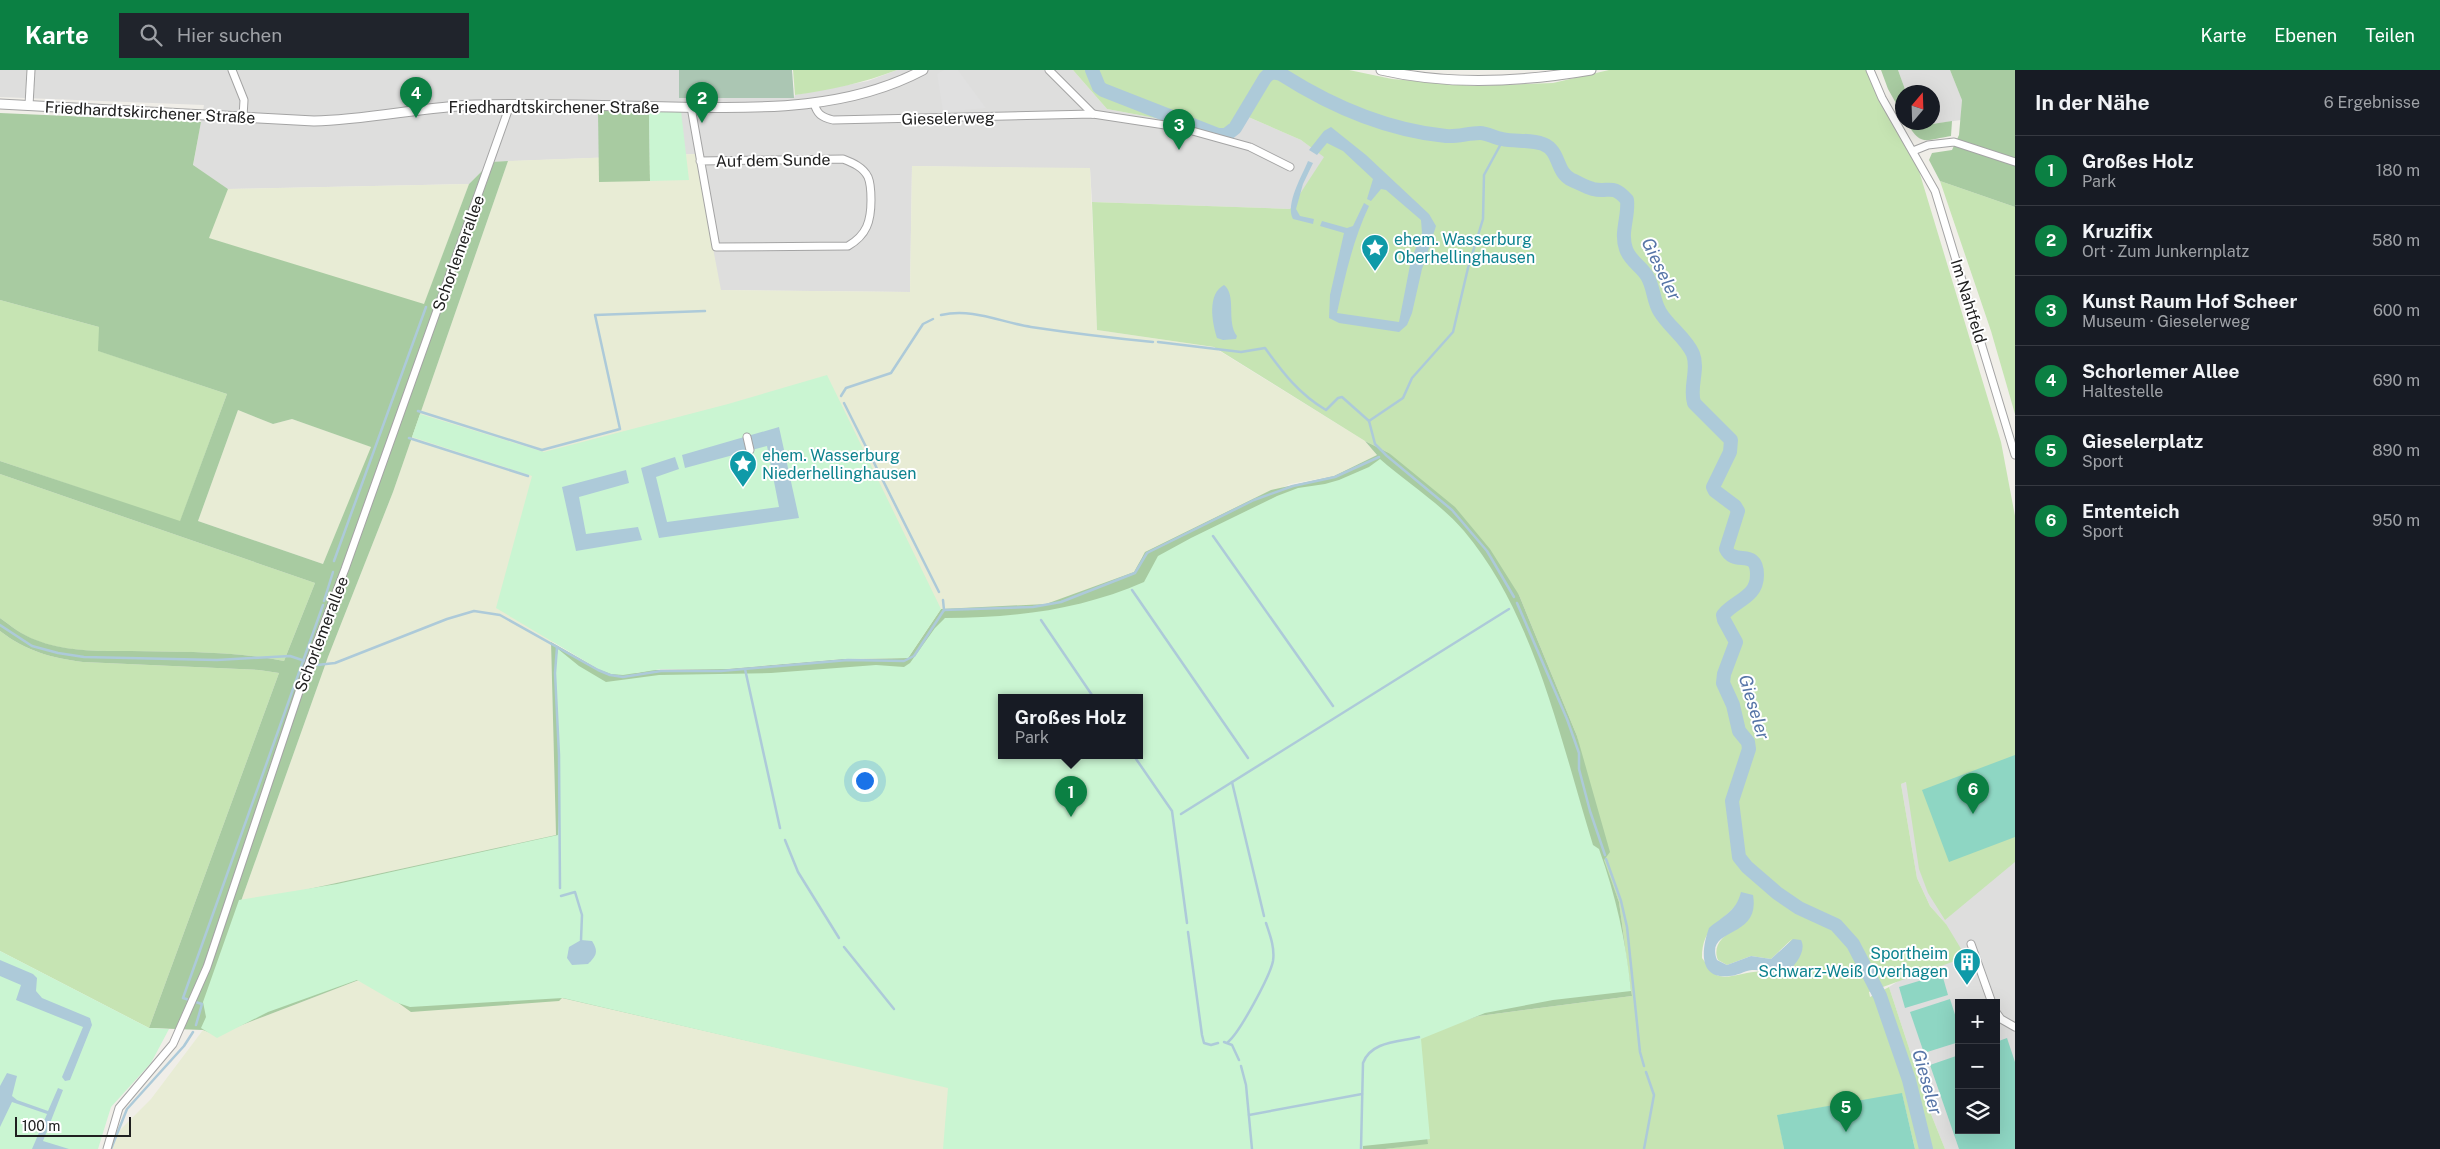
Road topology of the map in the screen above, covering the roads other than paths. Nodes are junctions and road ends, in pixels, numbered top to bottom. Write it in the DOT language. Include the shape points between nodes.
graph roads {
  1 [pos="31,70"];
  2 [pos="232,70"];
  3 [pos="923,70"];
  4 [pos="1049,70"];
  5 [pos="1381,70"];
  6 [pos="1591,70"];
  7 [pos="1870,70"];
  8 [pos="814,103"];
  9 [pos="0,104"];
  10 [pos="510,104"];
  11 [pos="29,105"];
  12 [pos="691,107"];
  13 [pos="1093,114"];
  14 [pos="244,117"];
  15 [pos="1913,151"];
  16 [pos="700,161"];
  17 [pos="2015,162"];
  18 [pos="1290,167"];
  19 [pos="747,436"];
  20 [pos="750,450"];
  21 [pos="2015,455"];
  22 [pos="1971,944"];
  23 [pos="1991,999"];
  24 [pos="2000,1018"];
  25 [pos="2015,1027"];
  26 [pos="107,1149"];
  1 -- 11 [label="street"];
  2 -- 14 [label="street" via="244,100"];
  3 -- 8 [label="street, Friedhardtskirchener Straße" via="901,82 858,96"];
  4 -- 13 [label="street"];
  5 -- 6 [label="street" via="1443,79 1493,81"];
  7 -- 15 [label="street, Im Nahtfeld" via="1882,98"];
  8 -- 12 [label="street, Friedhardtskirchener Straße" via="783,107"];
  8 -- 13 [label="street, Gieselerweg" via="816,112 833,120"];
  9 -- 11 [label="street, Friedhardtskirchener Straße"];
  10 -- 12 [label="street, Friedhardtskirchener Straße"];
  10 -- 14 [label="street, Friedhardtskirchener Straße" via="396,112 350,121"];
  10 -- 26 [label="street, Schorlemerallee" via="349,560 311,656 192,1006 173,1044 120,1108"];
  11 -- 14 [label="street, Friedhardtskirchener Straße"];
  12 -- 16 [label="street"];
  13 -- 18 [label="street, Gieselerweg" via="1195,132 1250,147"];
  15 -- 17 [label="street" via="1954,142"];
  15 -- 21 [label="street, Im Nahtfeld" via="1935,191"];
  16 -- 16 [label="street, Auf dem Sunde" via="843,158 860,168 868,178 871,216 868,227 848,246 716,247"];
  19 -- 20 [label="street"];
  22 -- 23 [label="street"];
  24 -- 25 [label="street"];
}
